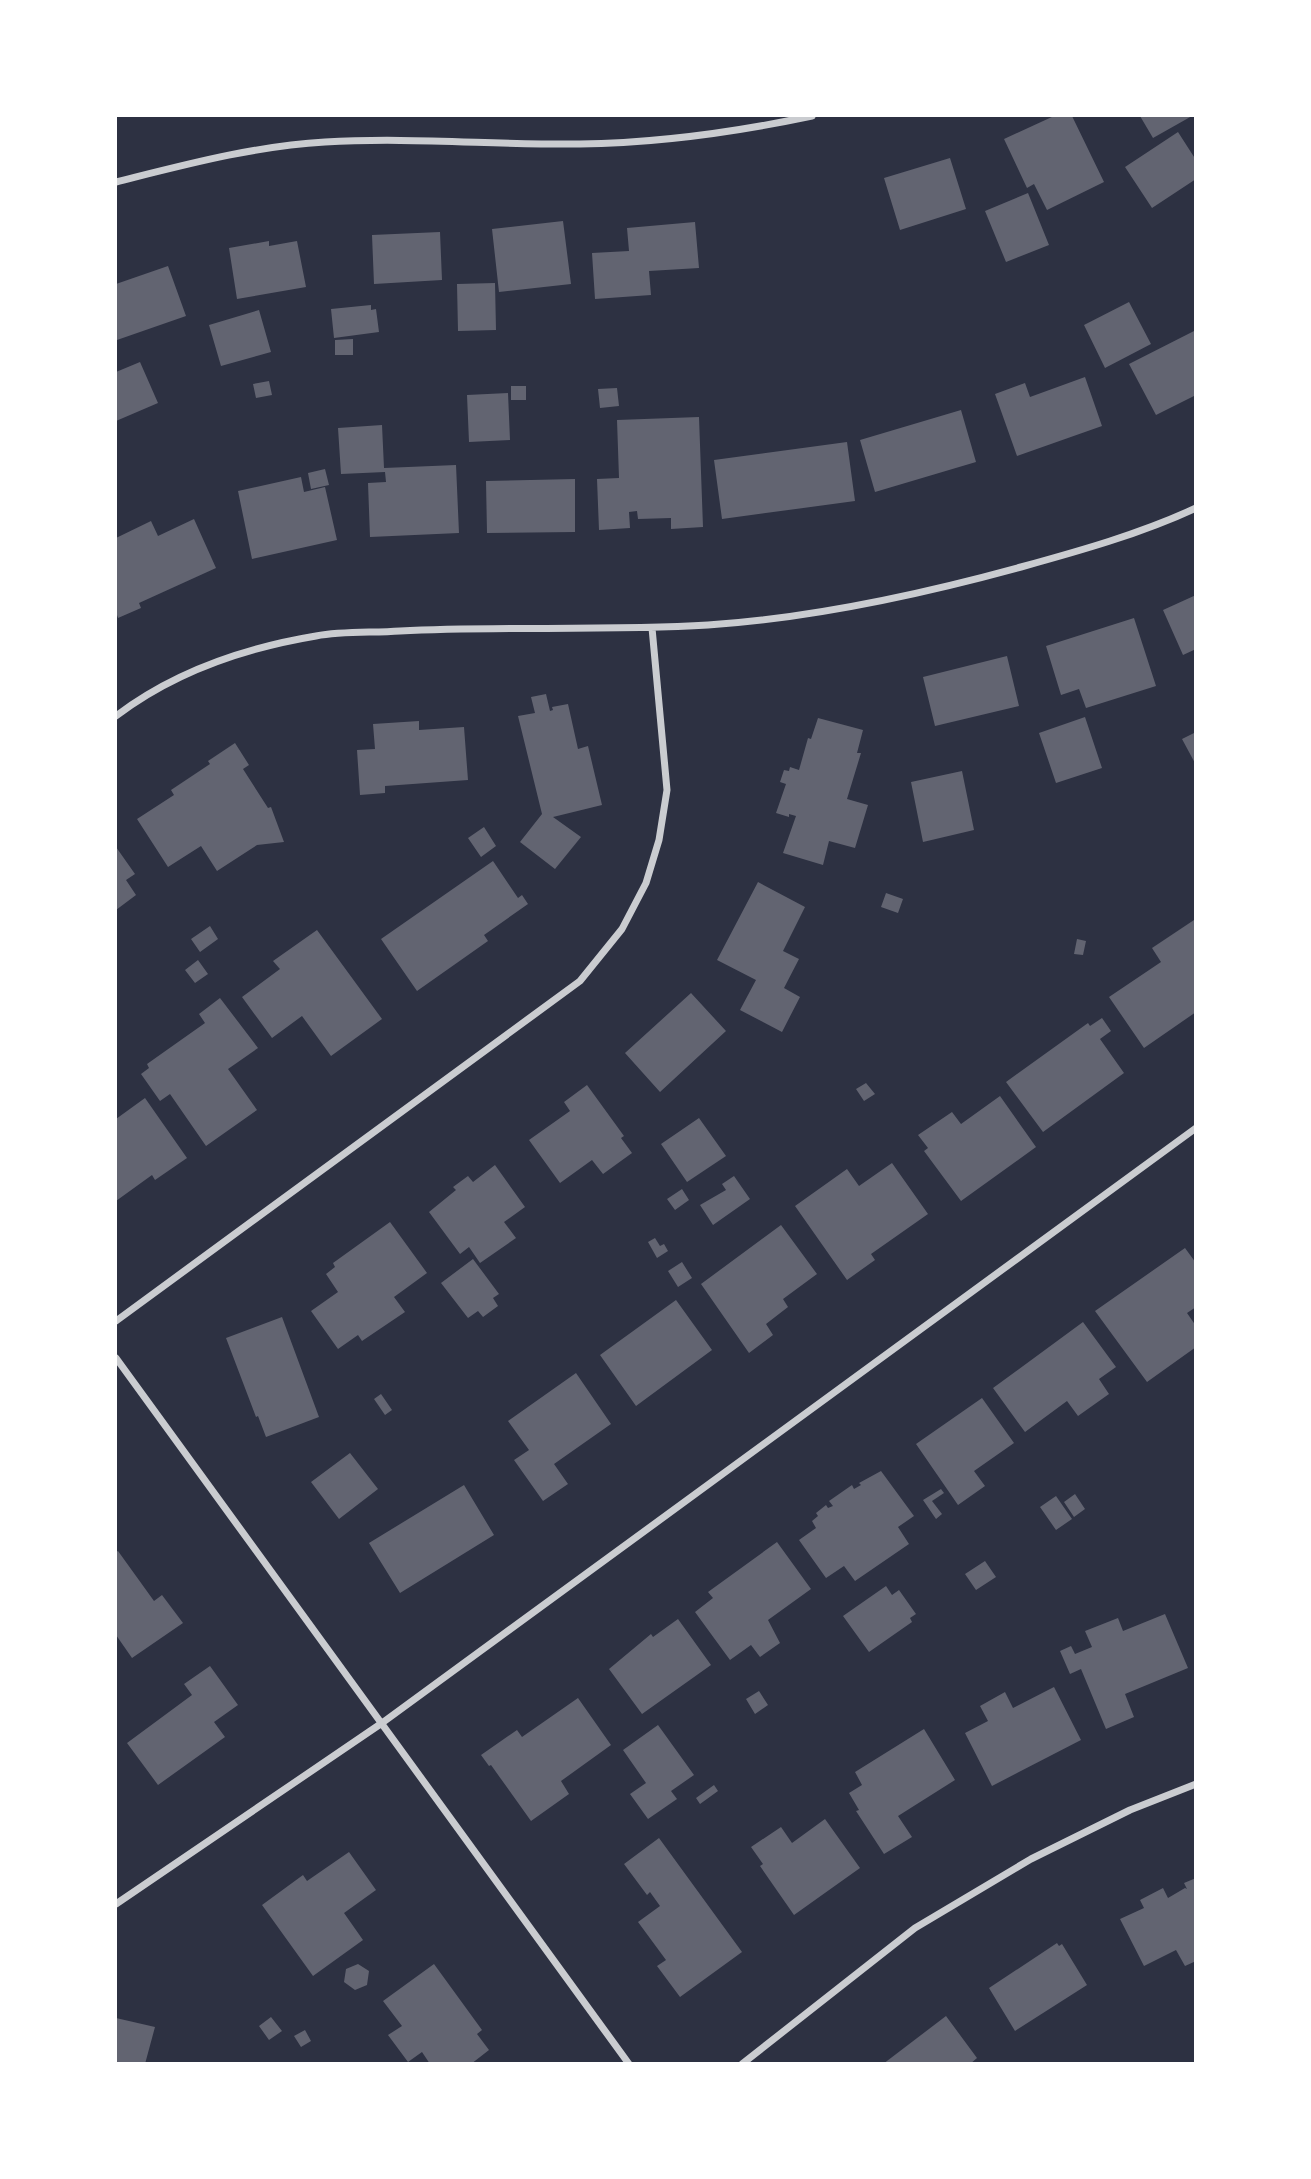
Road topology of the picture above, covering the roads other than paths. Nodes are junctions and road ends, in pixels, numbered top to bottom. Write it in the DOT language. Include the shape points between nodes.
graph roads {
  1 [pos="813,116"];
  2 [pos="116,182"];
  3 [pos="1195,508"];
  4 [pos="652,628"];
  5 [pos="116,716"];
  6 [pos="1195,1128"];
  7 [pos="116,1321"];
  8 [pos="116,1358"];
  9 [pos="382,1723"];
  10 [pos="1195,1784"];
  11 [pos="116,1904"];
  12 [pos="629,2063"];
  13 [pos="742,2063"];
  1 -- 2 [label="street" via="686,137 581,144 410,139 321,142 216,157"];
  3 -- 4 [label="street" via="1072,553 956,585 839,609"];
  4 -- 5 [label="street" via="452,628 318,636 244,652 188,673 139,698"];
  4 -- 7 [label="street" via="667,790 646,883 622,929 580,981"];
  6 -- 9 [label="street"];
  8 -- 9 [label="street"];
  9 -- 11 [label="street"];
  9 -- 12 [label="street"];
  10 -- 13 [label="street" via="1129,1810 1043,1853 915,1928"];
}
